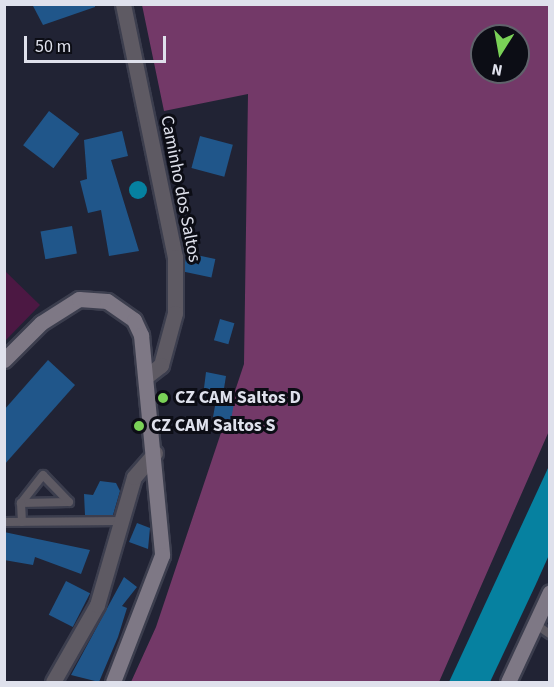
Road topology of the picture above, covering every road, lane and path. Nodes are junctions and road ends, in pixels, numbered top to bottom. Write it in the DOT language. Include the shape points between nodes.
graph roads {
  1 [pos="123,4"];
  2 [pos="4,360"];
  3 [pos="148,375"];
  4 [pos="155,453"];
  5 [pos="21,503"];
  6 [pos="122,521"];
  7 [pos="4,522"];
  8 [pos="22,522"];
  9 [pos="549,592"];
  10 [pos="535,624"];
  11 [pos="549,634"];
  12 [pos="53,682"];
  13 [pos="113,682"];
  14 [pos="508,682"];
  1 -- 3 [label="street, Caminho dos Saltos" via="177,278 168,343 161,365"];
  2 -- 3 [label="main road" via="62,306 91,299 107,301 134,320"];
  3 -- 4 [label="main road"];
  4 -- 6 [label="street" via="134,477"];
  4 -- 13 [label="main road" via="162,555"];
  5 -- 5 [label="lane" via="43,475 69,502 30,503"];
  5 -- 8 [label="lane"];
  6 -- 8 [label="lane"];
  6 -- 12 [label="street" via="97,605"];
  7 -- 8 [label="lane"];
  9 -- 10 [label="main road"];
  10 -- 11 [label="lane"];
  10 -- 14 [label="main road"];
}
